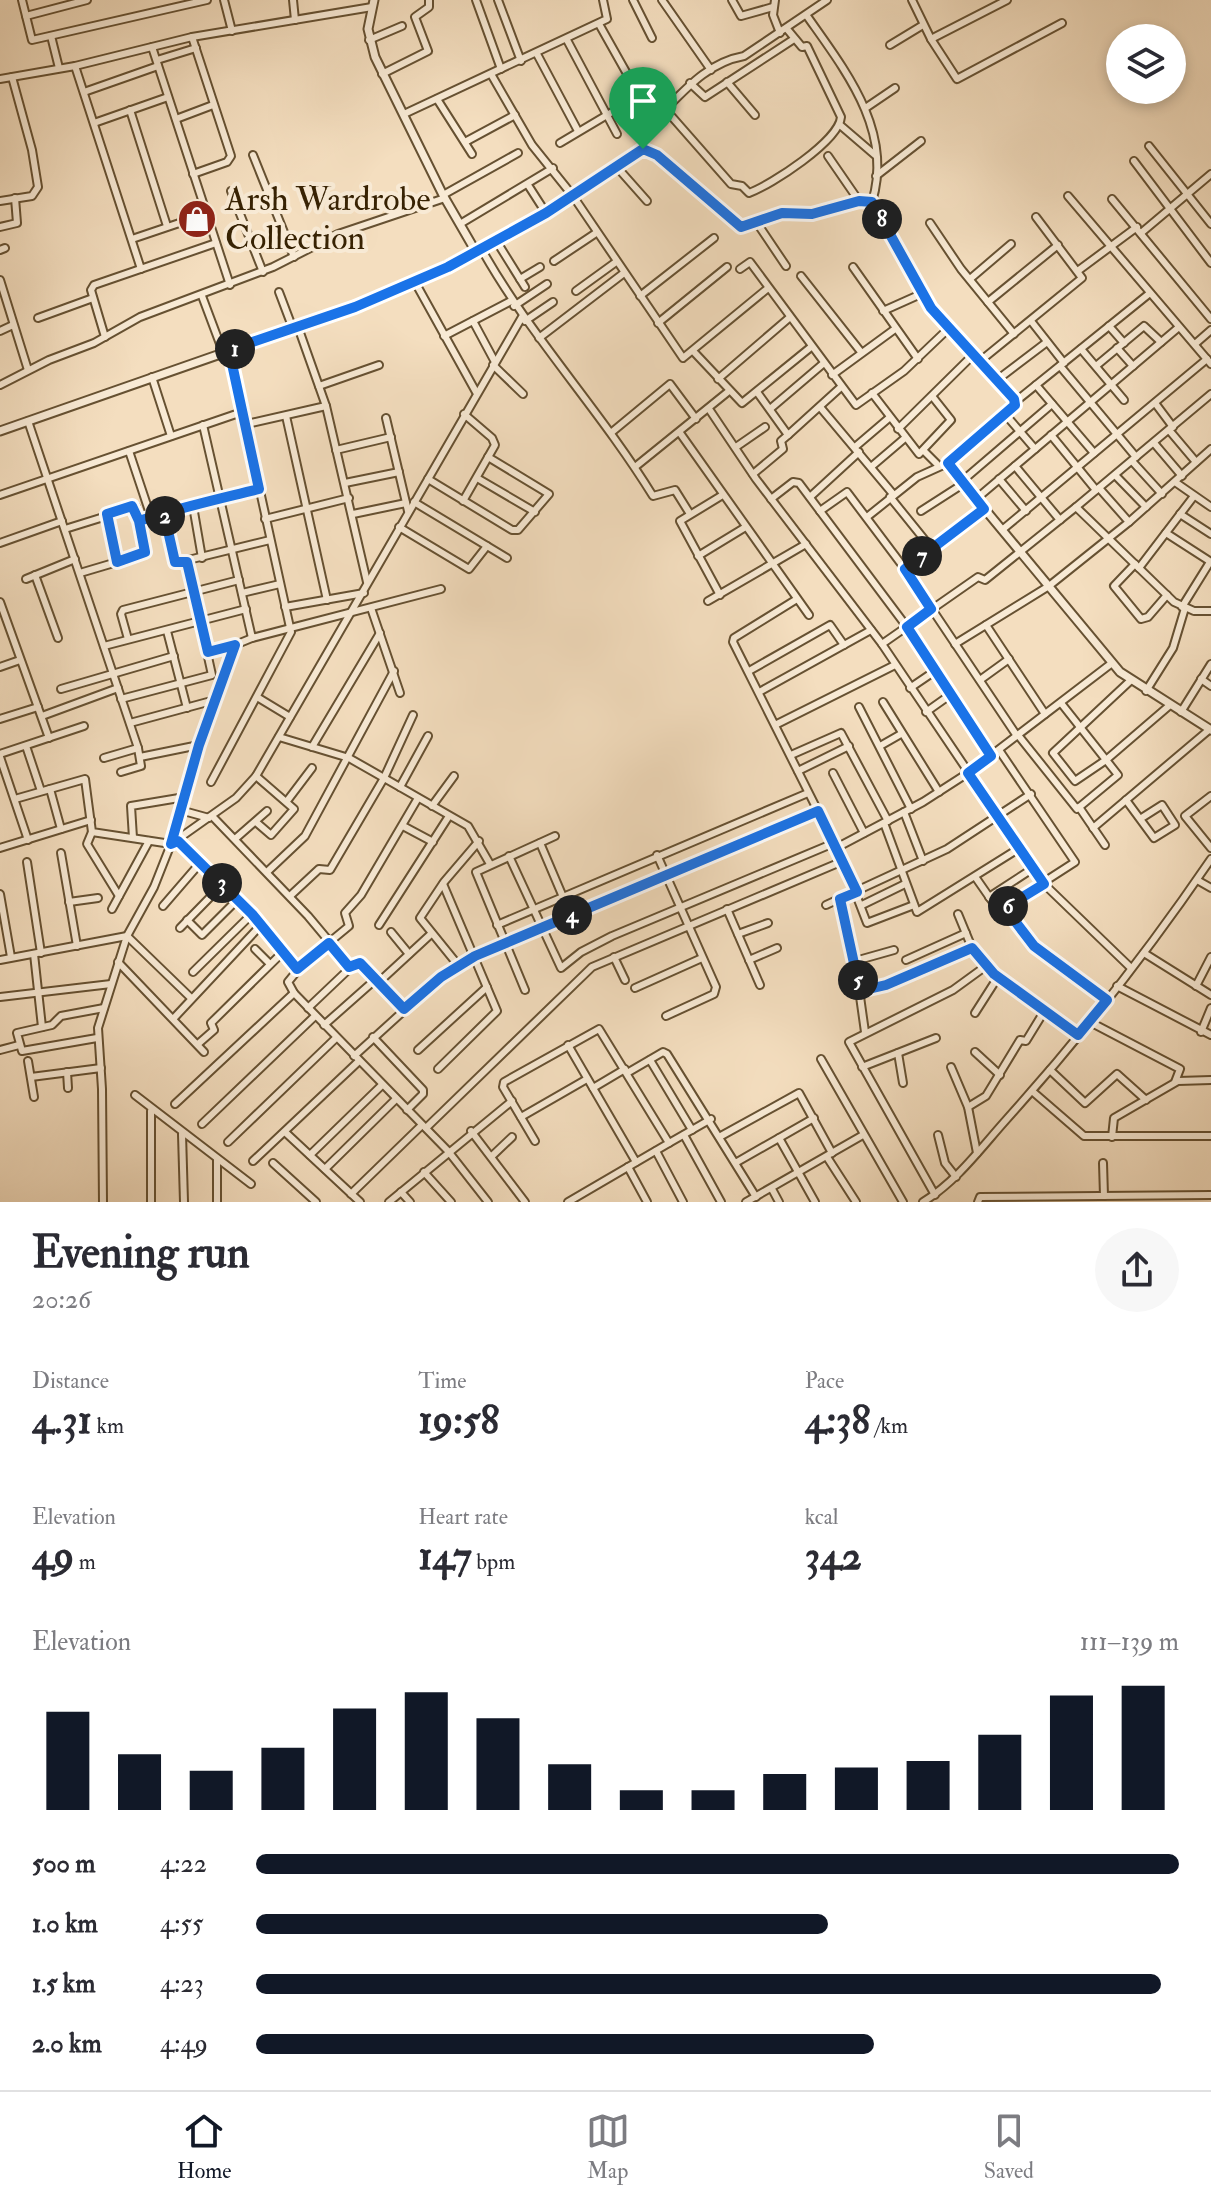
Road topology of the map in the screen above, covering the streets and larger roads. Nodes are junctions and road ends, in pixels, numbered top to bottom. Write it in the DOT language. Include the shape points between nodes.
graph roads {
  1 [pos="22,0"];
  2 [pos="207,0"];
  3 [pos="224,0"];
  4 [pos="293,0"];
  5 [pos="429,0"];
  6 [pos="476,0"];
  7 [pos="498,0"];
  8 [pos="603,0"];
  9 [pos="633,0"];
  10 [pos="662,0"];
  11 [pos="732,0"];
  12 [pos="827,0"];
  13 [pos="912,0"];
  14 [pos="1007,0"];
  15 [pos="82,1"];
  16 [pos="195,1"];
  17 [pos="373,4"];
  18 [pos="774,4"];
  19 [pos="26,16"];
  20 [pos="807,16"];
  21 [pos="295,20"];
  22 [pos="1062,23"];
  23 [pos="599,24"];
  24 [pos="923,25"];
  25 [pos="402,26"];
  26 [pos="232,31"];
  27 [pos="784,31"];
  28 [pos="51,36"];
  29 [pos="192,37"];
  30 [pos="652,38"];
  31 [pos="794,39"];
  32 [pos="931,39"];
  33 [pos="369,40"];
  34 [pos="567,40"];
  35 [pos="890,45"];
  36 [pos="152,47"];
  37 [pos="196,48"];
  38 [pos="537,54"];
  39 [pos="521,61"];
  40 [pos="157,63"];
  41 [pos="75,66"];
  42 [pos="59,68"];
  43 [pos="501,69"];
  44 [pos="711,70"];
  45 [pos="382,74"];
  46 [pos="491,74"];
  47 [pos="12,77"];
  48 [pos="0,79"];
  49 [pos="727,82"];
  50 [pos="690,83"];
  51 [pos="895,88"];
  52 [pos="84,92"];
  53 [pos="639,96"];
  54 [pos="168,97"];
  55 [pos="437,99"];
  56 [pos="213,105"];
  57 [pos="867,107"];
  58 [pos="130,110"];
  59 [pos="666,110"];
  60 [pos="404,114"];
  61 [pos="515,115"];
  62 [pos="606,115"];
  63 [pos="755,115"];
  64 [pos="176,119"];
  65 [pos="94,123"];
  66 [pos="840,125"];
  67 [pos="644,130"];
  68 [pos="578,131"];
  69 [pos="617,134"];
  70 [pos="921,141"];
  71 [pos="465,142"];
  72 [pos="560,143"];
  73 [pos="1149,146"];
  74 [pos="643,149"];
  75 [pos="518,153"];
  76 [pos="472,154"];
  77 [pos="253,155"];
  78 [pos="875,155"];
  79 [pos="828,156"];
  80 [pos="1134,161"];
  81 [pos="616,166"];
  82 [pos="553,168"];
  83 [pos="193,174"];
  84 [pos="1211,174"];
  85 [pos="876,176"];
  86 [pos="528,185"];
  87 [pos="231,191"];
  88 [pos="1188,194"];
  89 [pos="573,196"];
  90 [pos="1068,196"];
  91 [pos="444,197"];
  92 [pos="15,198"];
  93 [pos="1112,199"];
  94 [pos="0,201"];
  95 [pos="647,201"];
  96 [pos="859,201"];
  97 [pos="872,202"];
  98 [pos="1172,209"];
  99 [pos="546,213"];
  100 [pos="206,214"];
  101 [pos="1036,217"];
  102 [pos="757,223"];
  103 [pos="930,223"];
  104 [pos="460,224"];
  105 [pos="1211,224"];
  106 [pos="167,226"];
  107 [pos="0,227"];
  108 [pos="1139,230"];
  109 [pos="596,233"];
  110 [pos="714,238"];
  111 [pos="132,239"];
  112 [pos="497,242"];
  113 [pos="216,243"];
  114 [pos="1011,244"];
  115 [pos="1058,245"];
  116 [pos="1112,247"];
  117 [pos="479,251"];
  118 [pos="294,257"];
  119 [pos="554,261"];
  120 [pos="616,262"];
  121 [pos="1211,263"];
  122 [pos="786,266"];
  123 [pos="540,267"];
  124 [pos="727,267"];
  125 [pos="853,267"];
  126 [pos="141,269"];
  127 [pos="740,269"];
  128 [pos="1079,270"];
  129 [pos="263,272"];
  130 [pos="624,273"];
  131 [pos="801,276"];
  132 [pos="520,279"];
  133 [pos="970,279"];
  134 [pos="0,280"];
  135 [pos="415,282"];
  136 [pos="547,284"];
  137 [pos="230,285"];
  138 [pos="525,287"];
  139 [pos="767,289"];
  140 [pos="576,291"];
  141 [pos="279,292"];
  142 [pos="1150,293"];
  143 [pos="921,294"];
  144 [pos="2,296"];
  145 [pos="202,296"];
  146 [pos="640,296"];
  147 [pos="93,298"];
  148 [pos="553,302"];
  149 [pos="988,302"];
  150 [pos="513,304"];
  151 [pos="883,311"];
  152 [pos="38,318"];
  153 [pos="789,318"];
  154 [pos="524,319"];
  155 [pos="1211,319"];
  156 [pos="473,321"];
  157 [pos="1031,321"];
  158 [pos="658,323"];
  159 [pos="13,325"];
  160 [pos="1109,326"];
  161 [pos="1179,327"];
  162 [pos="295,328"];
  163 [pos="895,329"];
  164 [pos="948,329"];
  165 [pos="1211,330"];
  166 [pos="0,331"];
  167 [pos="1014,334"];
  168 [pos="444,336"];
  169 [pos="105,337"];
  170 [pos="539,338"];
  171 [pos="1047,342"];
  172 [pos="1161,342"];
  173 [pos="1124,343"];
  174 [pos="1195,344"];
  175 [pos="811,347"];
  176 [pos="1117,348"];
  177 [pos="1081,349"];
  178 [pos="226,351"];
  179 [pos="694,352"];
  180 [pos="861,352"];
  181 [pos="976,358"];
  182 [pos="918,359"];
  183 [pos="1209,361"];
  184 [pos="494,363"];
  185 [pos="824,363"];
  186 [pos="379,365"];
  187 [pos="1062,365"];
  188 [pos="1096,366"];
  189 [pos="1133,366"];
  190 [pos="28,370"];
  191 [pos="832,375"];
  192 [pos="152,377"];
  193 [pos="718,379"];
  194 [pos="997,380"];
  195 [pos="0,385"];
  196 [pos="1036,385"];
  197 [pos="1111,385"];
  198 [pos="319,386"];
  199 [pos="841,387"];
  200 [pos="729,391"];
  201 [pos="476,392"];
  202 [pos="757,392"];
  203 [pos="872,393"];
  204 [pos="523,394"];
  205 [pos="1211,394"];
  206 [pos="932,396"];
  207 [pos="1124,400"];
  208 [pos="1015,402"];
  209 [pos="1090,402"];
  210 [pos="1155,403"];
  211 [pos="1052,404"];
  212 [pos="326,406"];
  213 [pos="820,407"];
  214 [pos="709,409"];
  215 [pos="770,409"];
  216 [pos="245,411"];
  217 [pos="464,414"];
  218 [pos="1005,414"];
  219 [pos="286,416"];
  220 [pos="386,418"];
  221 [pos="889,418"];
  222 [pos="696,419"];
  223 [pos="28,421"];
  224 [pos="1067,421"];
  225 [pos="247,424"];
  226 [pos="203,425"];
  227 [pos="765,427"];
  228 [pos="1171,428"];
  229 [pos="898,429"];
  230 [pos="0,431"];
  231 [pos="1020,431"];
  232 [pos="612,432"];
  233 [pos="680,433"];
  234 [pos="1117,434"];
  235 [pos="788,435"];
  236 [pos="1051,435"];
  237 [pos="171,436"];
  238 [pos="391,437"];
  239 [pos="905,438"];
  240 [pos="1154,443"];
  241 [pos="736,447"];
  242 [pos="1035,449"];
  243 [pos="1211,449"];
  244 [pos="336,450"];
  245 [pos="857,450"];
  246 [pos="129,451"];
  247 [pos="924,451"];
  248 [pos="1094,453"];
  249 [pos="488,457"];
  250 [pos="1134,459"];
  251 [pos="1196,462"];
  252 [pos="948,463"];
  253 [pos="939,466"];
  254 [pos="1015,466"];
  255 [pos="635,467"];
  256 [pos="871,467"];
  257 [pos="1078,467"];
  258 [pos="399,472"];
  259 [pos="753,474"];
  260 [pos="1115,475"];
  261 [pos="1182,476"];
  262 [pos="47,477"];
  263 [pos="477,478"];
  264 [pos="428,479"];
  265 [pos="999,479"];
  266 [pos="1175,482"];
  267 [pos="345,483"];
  268 [pos="962,483"];
  269 [pos="259,489"];
  270 [pos="1098,489"];
  271 [pos="1162,494"];
  272 [pos="0,495"];
  273 [pos="721,496"];
  274 [pos="891,496"];
  275 [pos="1194,496"];
  276 [pos="810,497"];
  277 [pos="222,498"];
  278 [pos="349,498"];
  279 [pos="1041,498"];
  280 [pos="771,499"];
  281 [pos="976,499"];
  282 [pos="463,501"];
  283 [pos="414,502"];
  284 [pos="406,503"];
  285 [pos="193,506"];
  286 [pos="1076,507"];
  287 [pos="1146,507"];
  288 [pos="1211,507"];
  289 [pos="307,509"];
  290 [pos="984,509"];
  291 [pos="820,511"];
  292 [pos="921,511"];
  293 [pos="1026,511"];
  294 [pos="408,512"];
  295 [pos="535,512"];
  296 [pos="164,513"];
  297 [pos="107,514"];
  298 [pos="353,514"];
  299 [pos="690,514"];
  300 [pos="1180,514"];
  301 [pos="151,517"];
  302 [pos="867,517"];
  303 [pos="265,519"];
  304 [pos="1060,520"];
  305 [pos="62,521"];
  306 [pos="139,521"];
  307 [pos="1129,522"];
  308 [pos="399,527"];
  309 [pos="744,528"];
  310 [pos="65,529"];
  311 [pos="1002,530"];
  312 [pos="1166,533"];
  313 [pos="1211,534"];
  314 [pos="1109,538"];
  315 [pos="270,540"];
  316 [pos="0,543"];
  317 [pos="806,544"];
  318 [pos="487,546"];
  319 [pos="233,549"];
  320 [pos="932,549"];
  321 [pos="1020,553"];
  322 [pos="698,556"];
  323 [pos="202,558"];
  324 [pos="507,558"];
  325 [pos="75,559"];
  326 [pos="117,562"];
  327 [pos="187,562"];
  328 [pos="1211,562"];
  329 [pos="772,565"];
  330 [pos="1137,566"];
  331 [pos="905,569"];
  332 [pos="80,573"];
  333 [pos="35,575"];
  334 [pos="26,579"];
  335 [pos="239,580"];
  336 [pos="280,584"];
  337 [pos="367,584"];
  338 [pos="1049,586"];
  339 [pos="441,589"];
  340 [pos="195,592"];
  341 [pos="242,593"];
  342 [pos="364,593"];
  343 [pos="720,595"];
  344 [pos="1167,595"];
  345 [pos="797,599"];
  346 [pos="327,600"];
  347 [pos="708,601"];
  348 [pos="0,602"];
  349 [pos="285,607"];
  350 [pos="371,608"];
  351 [pos="1183,608"];
  352 [pos="246,609"];
  353 [pos="931,609"];
  354 [pos="1211,611"];
  355 [pos="352,613"];
  356 [pos="809,615"];
  357 [pos="3,622"];
  358 [pos="200,622"];
  359 [pos="986,625"];
  360 [pos="907,627"];
  361 [pos="290,628"];
  362 [pos="871,630"];
  363 [pos="167,631"];
  364 [pos="380,633"];
  365 [pos="58,638"];
  366 [pos="252,638"];
  367 [pos="128,639"];
  368 [pos="882,644"];
  369 [pos="955,644"];
  370 [pos="235,645"];
  371 [pos="844,645"];
  372 [pos="104,646"];
  373 [pos="208,652"];
  374 [pos="174,656"];
  375 [pos="1009,659"];
  376 [pos="20,660"];
  377 [pos="1112,663"];
  378 [pos="1211,664"];
  379 [pos="895,665"];
  380 [pos="0,667"];
  381 [pos="112,671"];
  382 [pos="394,671"];
  383 [pos="749,671"];
  384 [pos="935,671"];
  385 [pos="1201,679"];
  386 [pos="980,680"];
  387 [pos="1130,681"];
  388 [pos="181,683"];
  389 [pos="1211,686"];
  390 [pos="118,688"];
  391 [pos="910,688"];
  392 [pos="61,689"];
  393 [pos="761,691"];
  394 [pos="1146,691"];
  395 [pos="400,693"];
  396 [pos="950,695"];
  397 [pos="257,697"];
  398 [pos="121,699"];
  399 [pos="215,700"];
  400 [pos="883,702"];
  401 [pos="1061,703"];
  402 [pos="1170,705"];
  403 [pos="38,707"];
  404 [pos="859,707"];
  405 [pos="187,708"];
  406 [pos="926,712"];
  407 [pos="1181,712"];
  408 [pos="1045,714"];
  409 [pos="413,715"];
  410 [pos="42,716"];
  411 [pos="290,717"];
  412 [pos="0,719"];
  413 [pos="130,723"];
  414 [pos="777,724"];
  415 [pos="84,726"];
  416 [pos="1080,728"];
  417 [pos="1210,729"];
  418 [pos="901,734"];
  419 [pos="1018,735"];
  420 [pos="428,736"];
  421 [pos="279,737"];
  422 [pos="49,738"];
  423 [pos="199,745"];
  424 [pos="26,746"];
  425 [pos="849,746"];
  426 [pos="880,746"];
  427 [pos="312,747"];
  428 [pos="138,748"];
  429 [pos="999,750"];
  430 [pos="0,755"];
  431 [pos="791,755"];
  432 [pos="991,756"];
  433 [pos="140,757"];
  434 [pos="104,758"];
  435 [pos="349,758"];
  436 [pos="1106,760"];
  437 [pos="312,768"];
  438 [pos="798,771"];
  439 [pos="121,772"];
  440 [pos="833,773"];
  441 [pos="968,773"];
  442 [pos="256,776"];
  443 [pos="454,776"];
  444 [pos="384,778"];
  445 [pos="211,782"];
  446 [pos="400,787"];
  447 [pos="50,789"];
  448 [pos="41,791"];
  449 [pos="939,792"];
  450 [pos="808,793"];
  451 [pos="1031,794"];
  452 [pos="1211,796"];
  453 [pos="185,797"];
  454 [pos="418,798"];
  455 [pos="15,799"];
  456 [pos="1126,800"];
  457 [pos="287,801"];
  458 [pos="432,806"];
  459 [pos="1079,807"];
  460 [pos="180,810"];
  461 [pos="267,811"];
  462 [pos="818,811"];
  463 [pos="908,811"];
  464 [pos="449,816"];
  465 [pos="211,817"];
  466 [pos="998,817"];
  467 [pos="1140,819"];
  468 [pos="91,820"];
  469 [pos="256,822"];
  470 [pos="886,822"];
  471 [pos="403,826"];
  472 [pos="1093,828"];
  473 [pos="61,829"];
  474 [pos="92,832"];
  475 [pos="864,833"];
  476 [pos="555,836"];
  477 [pos="133,838"];
  478 [pos="235,839"];
  479 [pos="28,840"];
  480 [pos="149,841"];
  481 [pos="479,841"];
  482 [pos="174,842"];
  483 [pos="433,842"];
  484 [pos="540,843"];
  485 [pos="835,845"];
  486 [pos="1105,845"];
  487 [pos="0,848"];
  488 [pos="1211,848"];
  489 [pos="1018,849"];
  490 [pos="61,853"];
  491 [pos="657,855"];
  492 [pos="509,856"];
  493 [pos="1211,859"];
  494 [pos="843,861"];
  495 [pos="923,861"];
  496 [pos="27,862"];
  497 [pos="201,862"];
  498 [pos="490,864"];
  499 [pos="1032,869"];
  500 [pos="901,871"];
  501 [pos="267,872"];
  502 [pos="665,875"];
  503 [pos="976,878"];
  504 [pos="1197,880"];
  505 [pos="223,884"];
  506 [pos="443,884"];
  507 [pos="905,884"];
  508 [pos="1044,884"];
  509 [pos="1211,888"];
  510 [pos="857,892"];
  511 [pos="0,894"];
  512 [pos="119,896"];
  513 [pos="290,896"];
  514 [pos="563,897"];
  515 [pos="989,897"];
  516 [pos="98,898"];
  517 [pos="840,899"];
  518 [pos="237,900"];
  519 [pos="69,902"];
  520 [pos="826,905"];
  521 [pos="862,905"];
  522 [pos="914,905"];
  523 [pos="163,906"];
  524 [pos="680,907"];
  525 [pos="1005,908"];
  526 [pos="112,909"];
  527 [pos="727,909"];
  528 [pos="533,910"];
  529 [pos="252,914"];
  530 [pos="958,914"];
  531 [pos="187,920"];
  532 [pos="768,923"];
  533 [pos="261,925"];
  534 [pos="379,925"];
  535 [pos="497,925"];
  536 [pos="687,925"];
  537 [pos="180,928"];
  538 [pos="542,929"];
  539 [pos="391,932"];
  540 [pos="966,933"];
  541 [pos="431,934"];
  542 [pos="738,934"];
  543 [pos="127,936"];
  544 [pos="329,943"];
  545 [pos="505,943"];
  546 [pos="77,946"];
  547 [pos="777,948"];
  548 [pos="972,948"];
  549 [pos="255,949"];
  550 [pos="894,950"];
  551 [pos="283,952"];
  552 [pos="1144,953"];
  553 [pos="37,954"];
  554 [pos="409,954"];
  555 [pos="475,956"];
  556 [pos="11,957"];
  557 [pos="208,957"];
  558 [pos="614,957"];
  559 [pos="1211,957"];
  560 [pos="702,958"];
  561 [pos="0,960"];
  562 [pos="749,960"];
  563 [pos="906,960"];
  564 [pos="855,961"];
  565 [pos="118,962"];
  566 [pos="270,964"];
  567 [pos="458,965"];
  568 [pos="986,966"];
  569 [pos="349,967"];
  570 [pos="219,968"];
  571 [pos="1131,968"];
  572 [pos="297,969"];
  573 [pos="193,972"];
  574 [pos="998,977"];
  575 [pos="377,980"];
  576 [pos="625,980"];
  577 [pos="111,984"];
  578 [pos="760,985"];
  579 [pos="1117,986"];
  580 [pos="1196,986"];
  581 [pos="487,987"];
  582 [pos="635,988"];
  583 [pos="525,990"];
  584 [pos="860,991"];
  585 [pos="38,993"];
  586 [pos="294,993"];
  587 [pos="1211,995"];
  588 [pos="0,997"];
  589 [pos="191,998"];
  590 [pos="1107,1000"];
  591 [pos="104,1008"];
  592 [pos="308,1008"];
  593 [pos="1211,1008"];
  594 [pos="404,1009"];
  595 [pos="1045,1010"];
  596 [pos="975,1013"];
  597 [pos="315,1016"];
  598 [pos="666,1016"];
  599 [pos="174,1018"];
  600 [pos="1090,1022"];
  601 [pos="324,1025"];
  602 [pos="42,1027"];
  603 [pos="865,1032"];
  604 [pos="1201,1032"];
  605 [pos="1078,1035"];
  606 [pos="1211,1035"];
  607 [pos="373,1037"];
  608 [pos="97,1038"];
  609 [pos="336,1038"];
  610 [pos="936,1038"];
  611 [pos="198,1044"];
  612 [pos="19,1045"];
  613 [pos="568,1045"];
  614 [pos="0,1050"];
  615 [pos="418,1050"];
  616 [pos="204,1052"];
  617 [pos="975,1052"];
  618 [pos="898,1053"];
  619 [pos="356,1059"];
  620 [pos="821,1059"];
  621 [pos="650,1060"];
  622 [pos="28,1061"];
  623 [pos="862,1067"];
  624 [pos="951,1067"];
  625 [pos="101,1068"];
  626 [pos="438,1069"];
  627 [pos="1050,1070"];
  628 [pos="626,1071"];
  629 [pos="67,1072"];
  630 [pos="1000,1075"];
  631 [pos="31,1077"];
  632 [pos="587,1079"];
  633 [pos="1211,1080"];
  634 [pos="1175,1082"];
  635 [pos="903,1083"];
  636 [pos="382,1085"];
  637 [pos="68,1088"];
  638 [pos="593,1088"];
  639 [pos="1032,1091"];
  640 [pos="135,1095"];
  641 [pos="34,1097"];
  642 [pos="396,1099"];
  643 [pos="1146,1100"];
  644 [pos="512,1101"];
  645 [pos="175,1104"];
  646 [pos="968,1107"];
  647 [pos="407,1110"];
  648 [pos="151,1111"];
  649 [pos="521,1117"];
  650 [pos="814,1118"];
  651 [pos="711,1119"];
  652 [pos="202,1124"];
  653 [pos="424,1126"];
  654 [pos="692,1130"];
  655 [pos="471,1131"];
  656 [pos="285,1132"];
  657 [pos="182,1134"];
  658 [pos="684,1135"];
  659 [pos="863,1135"];
  660 [pos="938,1135"];
  661 [pos="721,1136"];
  662 [pos="1211,1136"];
  663 [pos="512,1137"];
  664 [pos="1112,1137"];
  665 [pos="779,1138"];
  666 [pos="535,1141"];
  667 [pos="228,1142"];
  668 [pos="669,1143"];
  669 [pos="448,1151"];
  670 [pos="656,1151"];
  671 [pos="977,1153"];
  672 [pos="310,1155"];
  673 [pos="830,1155"];
  674 [pos="492,1156"];
  675 [pos="217,1159"];
  676 [pos="253,1161"];
  677 [pos="636,1162"];
  678 [pos="737,1162"];
  679 [pos="273,1163"];
  680 [pos="1103,1163"];
  681 [pos="628,1167"];
  682 [pos="325,1169"];
  683 [pos="424,1172"];
  684 [pos="799,1173"];
  685 [pos="956,1177"];
  686 [pos="251,1184"];
  687 [pos="772,1189"];
  688 [pos="401,1192"];
  689 [pos="351,1194"];
  690 [pos="935,1195"];
  691 [pos="1211,1195"];
  692 [pos="1104,1196"];
  693 [pos="756,1197"];
  694 [pos="449,1199"];
  695 [pos="901,1199"];
  696 [pos="1087,1199"];
  697 [pos="1137,1199"];
  698 [pos="1184,1199"];
  699 [pos="720,1200"];
  700 [pos="1017,1200"];
  701 [pos="1052,1200"];
  702 [pos="103,1202"];
  703 [pos="151,1202"];
  704 [pos="184,1202"];
  705 [pos="217,1202"];
  706 [pos="316,1202"];
  707 [pos="360,1202"];
  708 [pos="389,1202"];
  709 [pos="410,1202"];
  710 [pos="439,1202"];
  711 [pos="488,1202"];
  712 [pos="525,1202"];
  713 [pos="568,1202"];
  714 [pos="647,1202"];
  715 [pos="683,1202"];
  716 [pos="708,1202"];
  717 [pos="746,1202"];
  718 [pos="779,1202"];
  719 [pos="815,1202"];
  720 [pos="856,1202"];
  721 [pos="890,1202"];
  722 [pos="923,1202"];
  723 [pos="978,1202"];
  1 -- 19 [label="street"];
  2 -- 16 [label="street"];
  3 -- 26 [label="street"];
  4 -- 21 [label="street"];
  5 -- 45 [label="street" via="429,7 415,17 428,51"];
  6 -- 43 [label="street"];
  7 -- 39 [label="street"];
  8 -- 23 [label="street" via="609,17"];
  9 -- 30 [label="street"];
  10 -- 44 [label="street"];
  11 -- 18 [label="street" via="741,16"];
  12 -- 20 [label="street"];
  13 -- 24 [label="street"];
  14 -- 32 [label="street"];
  15 -- 19 [label="street"];
  16 -- 28 [label="street"];
  17 -- 21 [label="street"];
  17 -- 33 [label="street"];
  18 -- 27 [label="street"];
  19 -- 28 [label="street" via="31,39"];
  20 -- 27 [label="street"];
  20 -- 57 [label="street"];
  21 -- 26 [label="street"];
  22 -- 32 [label="street" via="960,78"];
  23 -- 34 [label="street"];
  23 -- 53 [label="street"];
  24 -- 32 [label="street"];
  24 -- 35 [label="street"];
  25 -- 33 [label="street"];
  26 -- 29 [label="street"];
  27 -- 31 [label="street"];
  27 -- 44 [label="street"];
  28 -- 42 [label="street"];
  29 -- 36 [label="street"];
  29 -- 37 [label="street"];
  31 -- 49 [label="street"];
  31 -- 66 [label="street" via="811,52 841,114"];
  33 -- 45 [label="street"];
  34 -- 38 [label="street"];
  34 -- 62 [label="street"];
  36 -- 40 [label="street"];
  36 -- 41 [label="street"];
  37 -- 40 [label="street"];
  37 -- 56 [label="street"];
  38 -- 39 [label="street"];
  38 -- 68 [label="street"];
  39 -- 43 [label="street"];
  40 -- 52 [label="street"];
  40 -- 54 [label="street"];
  41 -- 42 [label="street"];
  41 -- 52 [label="street"];
  42 -- 47 [label="street"];
  43 -- 46 [label="street"];
  44 -- 50 [label="street"];
  45 -- 60 [label="street"];
  46 -- 55 [label="street"];
  46 -- 61 [label="street"];
  47 -- 48 [label="street"];
  47 -- 92 [label="street" via="38,187 35,194"];
  49 -- 50 [label="street" via="704,97"];
  49 -- 63 [label="street"];
  50 -- 59 [label="street"];
  51 -- 57 [label="street"];
  52 -- 65 [label="street"];
  53 -- 62 [label="street"];
  53 -- 67 [label="street" via="646,112"];
  54 -- 58 [label="street"];
  54 -- 64 [label="street"];
  55 -- 60 [label="street"];
  55 -- 71 [label="street"];
  56 -- 64 [label="street"];
  56 -- 83 [label="street" via="231,159"];
  57 -- 78 [label="street"];
  58 -- 65 [label="street"];
  58 -- 106 [label="street"];
  59 -- 66 [label="street" via="731,184 750,193 823,146"];
  59 -- 67 [label="street"];
  60 -- 91 [label="street"];
  61 -- 71 [label="street"];
  61 -- 82 [label="street"];
  62 -- 68 [label="street"];
  62 -- 69 [label="street"];
  64 -- 83 [label="street"];
  65 -- 111 [label="street"];
  66 -- 78 [label="street"];
  67 -- 74 [label="street"];
  68 -- 72 [label="street"];
  70 -- 85 [label="street"];
  71 -- 76 [label="street"];
  73 -- 88 [label="street"];
  74 -- 81 [label="street"];
  74 -- 102 [label="street" via="657,155 737,226"];
  75 -- 91 [label="street"];
  77 -- 118 [label="street"];
  78 -- 85 [label="street"];
  79 -- 96 [label="street"];
  80 -- 98 [label="street"];
  81 -- 89 [label="street"];
  81 -- 95 [label="street"];
  82 -- 86 [label="street"];
  82 -- 89 [label="street"];
  83 -- 100 [label="street"];
  84 -- 88 [label="street"];
  85 -- 97 [label="street"];
  86 -- 99 [label="street"];
  86 -- 104 [label="street"];
  87 -- 129 [label="street"];
  88 -- 98 [label="street"];
  88 -- 105 [label="street"];
  89 -- 99 [label="street"];
  89 -- 109 [label="street"];
  90 -- 116 [label="street"];
  91 -- 104 [label="street"];
  91 -- 118 [label="street" via="338,234"];
  92 -- 94 [label="street"];
  92 -- 107 [label="street" via="17,223"];
  93 -- 108 [label="street"];
  96 -- 97 [label="street"];
  96 -- 102 [label="street" via="812,214 782,213"];
  97 -- 143 [label="street"];
  98 -- 108 [label="street"];
  98 -- 121 [label="street"];
  99 -- 112 [label="street"];
  100 -- 106 [label="street"];
  100 -- 113 [label="street"];
  101 -- 115 [label="street"];
  102 -- 122 [label="street"];
  103 -- 133 [label="street"];
  104 -- 117 [label="street"];
  106 -- 111 [label="street"];
  108 -- 116 [label="street"];
  108 -- 155 [label="street"];
  109 -- 119 [label="street"];
  109 -- 120 [label="street"];
  110 -- 146 [label="street"];
  111 -- 126 [label="street"];
  112 -- 117 [label="street"];
  112 -- 132 [label="street"];
  113 -- 126 [label="street"];
  113 -- 137 [label="street"];
  114 -- 133 [label="street"];
  115 -- 128 [label="street"];
  115 -- 149 [label="street"];
  116 -- 128 [label="street"];
  116 -- 142 [label="street"];
  117 -- 135 [label="street"];
  117 -- 150 [label="street"];
  118 -- 129 [label="street"];
  120 -- 130 [label="street"];
  120 -- 140 [label="street"];
  123 -- 132 [label="street"];
  124 -- 158 [label="street"];
  125 -- 151 [label="street"];
  126 -- 147 [label="street" via="94,285"];
  127 -- 139 [label="street" via="750,262"];
  128 -- 157 [label="street" via="1081,280"];
  129 -- 137 [label="street"];
  130 -- 146 [label="street"];
  130 -- 170 [label="street"];
  131 -- 180 [label="street"];
  132 -- 138 [label="street"];
  133 -- 149 [label="street"];
  134 -- 144 [label="street"];
  135 -- 162 [label="street"];
  135 -- 168 [label="street"];
  136 -- 150 [label="street"];
  137 -- 145 [label="street"];
  139 -- 153 [label="street"];
  139 -- 179 [label="street"];
  141 -- 162 [label="street"];
  142 -- 160 [label="street"];
  142 -- 161 [label="street"];
  143 -- 151 [label="street"];
  143 -- 164 [label="street"];
  144 -- 159 [label="street"];
  145 -- 169 [label="street" via="140,317"];
  145 -- 178 [label="street"];
  146 -- 158 [label="street"];
  147 -- 152 [label="street"];
  147 -- 169 [label="street"];
  148 -- 154 [label="street"];
  149 -- 167 [label="street"];
  150 -- 154 [label="street"];
  150 -- 156 [label="street"];
  151 -- 163 [label="street"];
  153 -- 175 [label="street"];
  153 -- 193 [label="street"];
  154 -- 170 [label="street"];
  154 -- 184 [label="street"];
  156 -- 168 [label="street"];
  156 -- 184 [label="street"];
  157 -- 167 [label="street"];
  157 -- 171 [label="street"];
  158 -- 179 [label="street" via="683,358"];
  159 -- 166 [label="street"];
  159 -- 190 [label="street"];
  160 -- 173 [label="street"];
  160 -- 177 [label="street"];
  161 -- 172 [label="street"];
  161 -- 174 [label="street"];
  162 -- 178 [label="street"];
  162 -- 198 [label="street"];
  163 -- 180 [label="street"];
  163 -- 182 [label="street"];
  164 -- 181 [label="street"];
  164 -- 182 [label="street"];
  165 -- 174 [label="street"];
  167 -- 181 [label="street"];
  168 -- 201 [label="street"];
  169 -- 190 [label="street"];
  170 -- 232 [label="street"];
  171 -- 187 [label="street"];
  171 -- 194 [label="street"];
  172 -- 173 [label="street" via="1146,326"];
  172 -- 189 [label="street"];
  173 -- 176 [label="street"];
  174 -- 183 [label="street"];
  175 -- 185 [label="street"];
  175 -- 202 [label="street"];
  176 -- 188 [label="street"];
  176 -- 189 [label="street"];
  177 -- 187 [label="street"];
  177 -- 188 [label="street"];
  178 -- 192 [label="street"];
  178 -- 216 [label="street"];
  179 -- 193 [label="street"];
  180 -- 191 [label="street"];
  181 -- 194 [label="street"];
  181 -- 206 [label="street"];
  182 -- 203 [label="street"];
  183 -- 210 [label="street"];
  184 -- 201 [label="street"];
  184 -- 204 [label="street"];
  185 -- 191 [label="street"];
  185 -- 215 [label="street"];
  186 -- 198 [label="street"];
  187 -- 196 [label="street"];
  187 -- 209 [label="street"];
  188 -- 197 [label="street"];
  189 -- 197 [label="street"];
  190 -- 195 [label="street"];
  191 -- 199 [label="street"];
  192 -- 223 [label="street"];
  192 -- 237 [label="street"];
  193 -- 200 [label="street"];
  194 -- 208 [label="street"];
  196 -- 208 [label="street"];
  196 -- 211 [label="street"];
  197 -- 207 [label="street"];
  197 -- 209 [label="street"];
  198 -- 212 [label="street"];
  199 -- 203 [label="street" via="856,405"];
  199 -- 213 [label="street"];
  200 -- 202 [label="street" via="742,403"];
  200 -- 214 [label="street"];
  201 -- 217 [label="street"];
  202 -- 215 [label="street"];
  203 -- 221 [label="street"];
  205 -- 228 [label="street"];
  206 -- 229 [label="street"];
  206 -- 247 [label="street" via="952,417"];
  208 -- 218 [label="street"];
  209 -- 224 [label="street"];
  209 -- 234 [label="street"];
  210 -- 228 [label="street"];
  210 -- 234 [label="street"];
  211 -- 224 [label="street"];
  211 -- 231 [label="street"];
  212 -- 219 [label="street"];
  212 -- 244 [label="street"];
  213 -- 235 [label="street"];
  213 -- 245 [label="street"];
  214 -- 222 [label="street"];
  214 -- 241 [label="street"];
  215 -- 235 [label="street"];
  216 -- 225 [label="street"];
  216 -- 226 [label="street"];
  217 -- 249 [label="street" via="495,441"];
  217 -- 264 [label="street"];
  218 -- 231 [label="street"];
  218 -- 252 [label="street"];
  219 -- 225 [label="street"];
  219 -- 289 [label="street"];
  220 -- 238 [label="street"];
  221 -- 229 [label="street"];
  221 -- 245 [label="street"];
  222 -- 232 [label="street" via="670,384"];
  222 -- 233 [label="street"];
  223 -- 230 [label="street"];
  223 -- 262 [label="street"];
  224 -- 236 [label="street"];
  224 -- 248 [label="street"];
  225 -- 269 [label="street"];
  226 -- 237 [label="street"];
  226 -- 277 [label="street"];
  227 -- 241 [label="street"];
  228 -- 240 [label="street"];
  228 -- 251 [label="street"];
  229 -- 239 [label="street"];
  231 -- 242 [label="street"];
  231 -- 268 [label="street"];
  232 -- 255 [label="street"];
  233 -- 255 [label="street"];
  233 -- 273 [label="street"];
  234 -- 248 [label="street"];
  234 -- 250 [label="street"];
  235 -- 259 [label="street" via="781,441 783,449"];
  236 -- 242 [label="street"];
  236 -- 257 [label="street"];
  237 -- 246 [label="street"];
  238 -- 244 [label="street"];
  238 -- 258 [label="street"];
  239 -- 247 [label="street" via="917,453"];
  239 -- 256 [label="street"];
  240 -- 250 [label="street"];
  240 -- 261 [label="street"];
  241 -- 259 [label="street"];
  242 -- 254 [label="street"];
  243 -- 251 [label="street"];
  244 -- 267 [label="street"];
  245 -- 256 [label="street"];
  245 -- 276 [label="street"];
  246 -- 262 [label="street"];
  246 -- 301 [label="street"];
  247 -- 253 [label="street"];
  248 -- 257 [label="street"];
  249 -- 263 [label="street"];
  249 -- 295 [label="street" via="549,492"];
  250 -- 260 [label="street"];
  250 -- 271 [label="street"];
  251 -- 261 [label="street"];
  252 -- 253 [label="street"];
  252 -- 268 [label="street"];
  253 -- 274 [label="street"];
  254 -- 265 [label="street"];
  254 -- 279 [label="street"];
  255 -- 299 [label="street" via="655,497 673,489"];
  256 -- 274 [label="street"];
  257 -- 270 [label="street"];
  257 -- 279 [label="street"];
  258 -- 267 [label="street"];
  258 -- 284 [label="street"];
  259 -- 280 [label="street"];
  260 -- 270 [label="street"];
  260 -- 287 [label="street"];
  261 -- 266 [label="street"];
  262 -- 272 [label="street"];
  262 -- 305 [label="street"];
  263 -- 282 [label="street"];
  263 -- 295 [label="street"];
  264 -- 282 [label="street"];
  264 -- 283 [label="street"];
  265 -- 281 [label="street"];
  265 -- 293 [label="street"];
  266 -- 271 [label="street"];
  266 -- 275 [label="street"];
  267 -- 278 [label="street"];
  268 -- 281 [label="street"];
  268 -- 292 [label="street"];
  269 -- 277 [label="street"];
  269 -- 303 [label="street"];
  270 -- 286 [label="street"];
  270 -- 307 [label="street"];
  271 -- 287 [label="street"];
  273 -- 299 [label="street"];
  273 -- 309 [label="street"];
  274 -- 302 [label="street"];
  274 -- 320 [label="street"];
  275 -- 288 [label="street"];
  275 -- 300 [label="street"];
  276 -- 280 [label="street" via="796,481"];
  276 -- 291 [label="street"];
  277 -- 285 [label="street"];
  277 -- 319 [label="street"];
  278 -- 289 [label="street"];
  278 -- 298 [label="street"];
  279 -- 293 [label="street"];
  279 -- 304 [label="street"];
  280 -- 317 [label="street"];
  281 -- 290 [label="street"];
  282 -- 295 [label="street" via="515,531"];
  283 -- 294 [label="street"];
  283 -- 318 [label="street"];
  284 -- 294 [label="street"];
  284 -- 298 [label="street"];
  285 -- 296 [label="street"];
  285 -- 323 [label="street"];
  286 -- 304 [label="street"];
  286 -- 314 [label="street"];
  287 -- 307 [label="street"];
  289 -- 303 [label="street"];
  289 -- 346 [label="street"];
  290 -- 311 [label="street"];
  290 -- 320 [label="street"];
  291 -- 302 [label="street" via="846,491"];
  291 -- 360 [label="street"];
  293 -- 311 [label="street"];
  294 -- 308 [label="street"];
  296 -- 301 [label="street"];
  296 -- 327 [label="street" via="175,562"];
  297 -- 306 [label="street" via="134,506"];
  297 -- 310 [label="street"];
  297 -- 326 [label="street"];
  298 -- 337 [label="street"];
  299 -- 322 [label="street" via="680,523"];
  300 -- 312 [label="street"];
  300 -- 313 [label="street"];
  301 -- 306 [label="street"];
  302 -- 331 [label="street"];
  303 -- 315 [label="street"];
  304 -- 321 [label="street"];
  305 -- 310 [label="street"];
  305 -- 316 [label="street"];
  306 -- 326 [label="street" via="145,552"];
  307 -- 314 [label="street"];
  308 -- 318 [label="street" via="469,569"];
  308 -- 337 [label="street"];
  309 -- 322 [label="street"];
  309 -- 329 [label="street"];
  310 -- 325 [label="street"];
  311 -- 321 [label="street"];
  312 -- 328 [label="street"];
  312 -- 330 [label="street"];
  314 -- 330 [label="street"];
  314 -- 338 [label="street"];
  315 -- 319 [label="street"];
  315 -- 336 [label="street"];
  317 -- 329 [label="street"];
  317 -- 362 [label="street"];
  318 -- 324 [label="street"];
  319 -- 323 [label="street"];
  319 -- 335 [label="street"];
  320 -- 331 [label="street"];
  321 -- 338 [label="street"];
  321 -- 353 [label="street" via="985,580 978,577"];
  322 -- 343 [label="street"];
  323 -- 327 [label="street"];
  325 -- 332 [label="street"];
  325 -- 333 [label="street"];
  326 -- 332 [label="street"];
  327 -- 340 [label="street"];
  328 -- 351 [label="street"];
  329 -- 343 [label="street"];
  329 -- 345 [label="street"];
  330 -- 344 [label="street"];
  330 -- 344 [label="street" via="1114,586 1141,619 1146,620"];
  331 -- 353 [label="street"];
  332 -- 372 [label="street"];
  333 -- 334 [label="street"];
  333 -- 365 [label="street"];
  335 -- 340 [label="street"];
  335 -- 341 [label="street"];
  336 -- 341 [label="street"];
  336 -- 349 [label="street"];
  337 -- 342 [label="street"];
  338 -- 359 [label="street"];
  338 -- 377 [label="street"];
  339 -- 350 [label="street"];
  340 -- 358 [label="street"];
  340 -- 367 [label="street" via="123,610"];
  341 -- 352 [label="street"];
  342 -- 346 [label="street"];
  342 -- 355 [label="street"];
  343 -- 347 [label="street"];
  344 -- 351 [label="street"];
  345 -- 356 [label="street"];
  345 -- 383 [label="street" via="734,638"];
  346 -- 349 [label="street"];
  348 -- 357 [label="street"];
  349 -- 361 [label="street"];
  350 -- 355 [label="street"];
  350 -- 364 [label="street"];
  351 -- 354 [label="street"];
  351 -- 394 [label="street" via="1173,648"];
  352 -- 358 [label="street"];
  352 -- 366 [label="street"];
  353 -- 360 [label="street"];
  353 -- 369 [label="street"];
  355 -- 361 [label="street"];
  355 -- 411 [label="street"];
  357 -- 376 [label="street"];
  358 -- 363 [label="street"];
  358 -- 373 [label="street"];
  359 -- 369 [label="street"];
  359 -- 375 [label="street"];
  360 -- 368 [label="street"];
  360 -- 384 [label="street"];
  361 -- 366 [label="street"];
  361 -- 397 [label="street"];
  362 -- 368 [label="street"];
  362 -- 371 [label="street"];
  363 -- 367 [label="street"];
  363 -- 374 [label="street"];
  364 -- 382 [label="street"];
  364 -- 427 [label="street"];
  366 -- 370 [label="street"];
  367 -- 372 [label="street"];
  368 -- 379 [label="street"];
  369 -- 386 [label="street"];
  370 -- 373 [label="street"];
  370 -- 399 [label="street"];
  371 -- 383 [label="street" via="830,625"];
  371 -- 393 [label="street"];
  372 -- 381 [label="street"];
  373 -- 388 [label="street" via="212,675"];
  374 -- 381 [label="street"];
  374 -- 388 [label="street"];
  375 -- 386 [label="street"];
  375 -- 408 [label="street"];
  376 -- 380 [label="street"];
  376 -- 403 [label="street"];
  377 -- 387 [label="street"];
  377 -- 401 [label="street"];
  378 -- 385 [label="street"];
  379 -- 391 [label="street"];
  379 -- 414 [label="street"];
  381 -- 390 [label="street"];
  381 -- 392 [label="street"];
  382 -- 395 [label="street"];
  382 -- 435 [label="street"];
  383 -- 393 [label="street"];
  384 -- 391 [label="street"];
  384 -- 396 [label="street"];
  385 -- 389 [label="street"];
  385 -- 407 [label="street"];
  386 -- 419 [label="street"];
  387 -- 394 [label="street"];
  387 -- 416 [label="street"];
  388 -- 398 [label="street"];
  388 -- 405 [label="street"];
  390 -- 398 [label="street"];
  390 -- 410 [label="street"];
  391 -- 406 [label="street"];
  393 -- 414 [label="street"];
  394 -- 402 [label="street"];
  396 -- 406 [label="street"];
  396 -- 432 [label="street"];
  397 -- 411 [label="street"];
  397 -- 445 [label="street"];
  398 -- 413 [label="street"];
  399 -- 405 [label="street"];
  399 -- 423 [label="street"];
  400 -- 418 [label="street"];
  401 -- 408 [label="street"];
  401 -- 416 [label="street"];
  402 -- 407 [label="street"];
  402 -- 436 [label="street"];
  403 -- 410 [label="street"];
  403 -- 412 [label="street"];
  404 -- 426 [label="street"];
  405 -- 413 [label="street"];
  406 -- 441 [label="street"];
  407 -- 417 [label="street"];
  408 -- 419 [label="street"];
  409 -- 444 [label="street"];
  410 -- 422 [label="street"];
  411 -- 421 [label="street"];
  413 -- 428 [label="street"];
  414 -- 431 [label="street"];
  415 -- 422 [label="street"];
  416 -- 436 [label="street"];
  416 -- 436 [label="street" via="1053,753 1075,781"];
  417 -- 456 [label="street"];
  418 -- 426 [label="street"];
  418 -- 449 [label="street"];
  419 -- 429 [label="street"];
  419 -- 459 [label="street"];
  420 -- 446 [label="street"];
  421 -- 427 [label="street"];
  421 -- 442 [label="street"];
  422 -- 424 [label="street"];
  423 -- 433 [label="street"];
  423 -- 453 [label="street"];
  424 -- 430 [label="street"];
  424 -- 448 [label="street"];
  425 -- 431 [label="street" via="840,733"];
  425 -- 438 [label="street"];
  425 -- 470 [label="street"];
  426 -- 463 [label="street"];
  427 -- 435 [label="street"];
  428 -- 433 [label="street"];
  428 -- 434 [label="street"];
  429 -- 432 [label="street"];
  429 -- 451 [label="street"];
  430 -- 455 [label="street"];
  431 -- 438 [label="street"];
  432 -- 441 [label="street"];
  433 -- 439 [label="street" via="141,766"];
  435 -- 444 [label="street"];
  435 -- 501 [label="street" via="300,843"];
  436 -- 459 [label="street" via="1118,775"];
  437 -- 457 [label="street"];
  438 -- 450 [label="street"];
  440 -- 475 [label="street"];
  441 -- 449 [label="street"];
  441 -- 466 [label="street"];
  442 -- 457 [label="street"];
  442 -- 465 [label="street"];
  443 -- 458 [label="street"];
  444 -- 446 [label="street"];
  444 -- 513 [label="street" via="330,870 319,869"];
  446 -- 454 [label="street"];
  447 -- 448 [label="street"];
  447 -- 468 [label="street" via="85,779"];
  447 -- 473 [label="street"];
  448 -- 455 [label="street"];
  449 -- 463 [label="street"];
  450 -- 462 [label="street"];
  450 -- 491 [label="street"];
  451 -- 466 [label="street"];
  451 -- 508 [label="street" via="1075,862"];
  452 -- 488 [label="street" via="1185,816"];
  453 -- 460 [label="street"];
  453 -- 477 [label="street" via="131,806"];
  454 -- 458 [label="street"];
  454 -- 471 [label="street"];
  455 -- 479 [label="street"];
  456 -- 467 [label="street"];
  456 -- 472 [label="street"];
  457 -- 469 [label="street" via="293,811 273,834"];
  458 -- 464 [label="street"];
  459 -- 472 [label="street"];
  460 -- 465 [label="street"];
  460 -- 482 [label="street"];
  461 -- 469 [label="street"];
  462 -- 485 [label="street"];
  462 -- 502 [label="street"];
  463 -- 470 [label="street"];
  463 -- 495 [label="street"];
  464 -- 481 [label="street" via="473,830"];
  464 -- 483 [label="street"];
  465 -- 478 [label="street"];
  465 -- 482 [label="street"];
  466 -- 489 [label="street"];
  466 -- 495 [label="street"];
  467 -- 467 [label="street" via="1156,838 1175,825 1162,805"];
  468 -- 473 [label="street"];
  468 -- 474 [label="street"];
  469 -- 478 [label="street"];
  470 -- 475 [label="street"];
  470 -- 500 [label="street"];
  471 -- 483 [label="street"];
  471 -- 544 [label="street" via="345,913 349,926"];
  472 -- 486 [label="street"];
  473 -- 479 [label="street"];
  474 -- 477 [label="street"];
  474 -- 512 [label="street" via="87,844"];
  475 -- 485 [label="street"];
  476 -- 484 [label="street"];
  477 -- 480 [label="street"];
  478 -- 501 [label="street"];
  479 -- 487 [label="street"];
  480 -- 482 [label="street"];
  480 -- 512 [label="street"];
  481 -- 498 [label="street"];
  481 -- 506 [label="street"];
  482 -- 497 [label="street"];
  482 -- 543 [label="street"];
  483 -- 534 [label="street"];
  484 -- 492 [label="street"];
  484 -- 514 [label="street"];
  485 -- 494 [label="street"];
  485 -- 524 [label="street"];
  489 -- 499 [label="street"];
  489 -- 503 [label="street"];
  490 -- 519 [label="street"];
  491 -- 502 [label="street"];
  491 -- 514 [label="street"];
  492 -- 498 [label="street"];
  492 -- 528 [label="street"];
  493 -- 504 [label="street"];
  494 -- 510 [label="street"];
  494 -- 527 [label="street"];
  495 -- 500 [label="street"];
  496 -- 553 [label="street"];
  497 -- 505 [label="street"];
  497 -- 523 [label="street"];
  498 -- 535 [label="street" via="476,874"];
  499 -- 508 [label="street"];
  499 -- 515 [label="street"];
  500 -- 507 [label="street"];
  500 -- 510 [label="street"];
  501 -- 513 [label="street"];
  502 -- 524 [label="street"];
  502 -- 538 [label="street"];
  503 -- 515 [label="street"];
  503 -- 522 [label="street" via="918,911"];
  504 -- 509 [label="street"];
  504 -- 552 [label="street"];
  505 -- 518 [label="street"];
  505 -- 531 [label="street"];
  506 -- 541 [label="street" via="420,915"];
  506 -- 555 [label="street"];
  507 -- 521 [label="street"];
  507 -- 522 [label="street"];
  508 -- 525 [label="street"];
  508 -- 571 [label="street"];
  510 -- 517 [label="street"];
  510 -- 521 [label="street"];
  511 -- 556 [label="street"];
  512 -- 526 [label="street"];
  513 -- 544 [label="street"];
  514 -- 528 [label="street"];
  515 -- 525 [label="street" via="997,910"];
  516 -- 519 [label="street"];
  517 -- 520 [label="street"];
  517 -- 564 [label="street"];
  518 -- 529 [label="street"];
  518 -- 531 [label="street" via="202,935"];
  519 -- 546 [label="street"];
  521 -- 522 [label="street" via="870,924"];
  524 -- 536 [label="street"];
  524 -- 538 [label="street" via="581,952 561,968"];
  525 -- 590 [label="street" via="1034,946"];
  527 -- 536 [label="street"];
  527 -- 542 [label="street"];
  528 -- 535 [label="street"];
  528 -- 538 [label="street"];
  529 -- 533 [label="street"];
  529 -- 557 [label="street"];
  530 -- 540 [label="street"];
  531 -- 537 [label="street"];
  532 -- 542 [label="street"];
  533 -- 551 [label="street"];
  533 -- 570 [label="street"];
  535 -- 545 [label="street"];
  536 -- 558 [label="street"];
  536 -- 560 [label="street"];
  538 -- 545 [label="street"];
  539 -- 554 [label="street"];
  540 -- 548 [label="street"];
  540 -- 563 [label="street"];
  541 -- 554 [label="street"];
  541 -- 567 [label="street"];
  542 -- 562 [label="street"];
  543 -- 546 [label="street"];
  543 -- 565 [label="street"];
  543 -- 589 [label="street"];
  544 -- 569 [label="street"];
  544 -- 572 [label="street"];
  545 -- 555 [label="street"];
  545 -- 583 [label="street"];
  546 -- 553 [label="street"];
  547 -- 562 [label="street"];
  548 -- 568 [label="street"];
  548 -- 584 [label="street"];
  549 -- 566 [label="street"];
  550 -- 564 [label="street"];
  551 -- 566 [label="street"];
  551 -- 572 [label="street"];
  552 -- 571 [label="street"];
  552 -- 580 [label="street"];
  553 -- 556 [label="street"];
  553 -- 585 [label="street"];
  554 -- 575 [label="street"];
  555 -- 567 [label="street"];
  555 -- 581 [label="street"];
  556 -- 561 [label="street"];
  557 -- 570 [label="street"];
  557 -- 573 [label="street"];
  558 -- 576 [label="street"];
  558 -- 653 [label="street" via="586,972"];
  559 -- 580 [label="street"];
  560 -- 582 [label="street"];
  560 -- 598 [label="street" via="717,991"];
  562 -- 578 [label="street"];
  564 -- 584 [label="street"];
  565 -- 577 [label="street"];
  565 -- 599 [label="street"];
  566 -- 611 [label="street" via="211,1023 214,1030"];
  567 -- 594 [label="street"];
  568 -- 574 [label="street"];
  568 -- 603 [label="street" via="953,990"];
  569 -- 575 [label="street" via="360,963"];
  569 -- 592 [label="street"];
  570 -- 589 [label="street"];
  571 -- 579 [label="street"];
  572 -- 586 [label="street" via="288,982"];
  574 -- 595 [label="street"];
  574 -- 596 [label="street"];
  575 -- 594 [label="street"];
  575 -- 601 [label="street"];
  577 -- 585 [label="street"];
  577 -- 591 [label="street"];
  579 -- 590 [label="street"];
  579 -- 604 [label="street"];
  580 -- 587 [label="street"];
  581 -- 615 [label="street"];
  581 -- 626 [label="street" via="497,1011"];
  584 -- 603 [label="street"];
  585 -- 588 [label="street"];
  585 -- 602 [label="street"];
  586 -- 592 [label="street"];
  586 -- 645 [label="street"];
  589 -- 599 [label="street"];
  590 -- 600 [label="street"];
  591 -- 602 [label="street" via="61,1016"];
  591 -- 608 [label="street"];
  592 -- 597 [label="street"];
  593 -- 604 [label="street"];
  594 -- 607 [label="street"];
  595 -- 605 [label="street"];
  595 -- 630 [label="street"];
  597 -- 601 [label="street"];
  597 -- 652 [label="street"];
  599 -- 611 [label="street"];
  600 -- 605 [label="street"];
  600 -- 634 [label="street" via="1180,1069"];
  601 -- 609 [label="street"];
  602 -- 612 [label="street" via="18,1031"];
  603 -- 623 [label="street" via="849,1042"];
  604 -- 606 [label="street"];
  605 -- 627 [label="street"];
  607 -- 619 [label="street"];
  607 -- 647 [label="street" via="423,1090"];
  608 -- 612 [label="street" via="24,1051"];
  608 -- 625 [label="street"];
  609 -- 619 [label="street"];
  609 -- 667 [label="street"];
  610 -- 618 [label="street"];
  611 -- 616 [label="street"];
  612 -- 614 [label="street"];
  613 -- 628 [label="street" via="599,1029"];
  613 -- 632 [label="street"];
  613 -- 644 [label="street" via="504,1082"];
  617 -- 630 [label="street"];
  618 -- 623 [label="street"];
  618 -- 635 [label="street"];
  619 -- 636 [label="street"];
  619 -- 656 [label="street"];
  620 -- 659 [label="street"];
  621 -- 628 [label="street"];
  621 -- 651 [label="street" via="667,1054"];
  621 -- 654 [label="street"];
  622 -- 631 [label="street"];
  623 -- 690 [label="street"];
  624 -- 646 [label="street"];
  625 -- 629 [label="street"];
  625 -- 702 [label="street"];
  627 -- 639 [label="street"];
  627 -- 643 [label="street" via="1085,1103 1117,1074"];
  628 -- 638 [label="street"];
  628 -- 668 [label="street"];
  629 -- 631 [label="street"];
  629 -- 637 [label="street"];
  630 -- 646 [label="street" via="982,1100"];
  631 -- 641 [label="street"];
  632 -- 638 [label="street"];
  632 -- 649 [label="street"];
  633 -- 634 [label="street"];
  634 -- 643 [label="street"];
  636 -- 642 [label="street"];
  636 -- 672 [label="street"];
  638 -- 677 [label="street"];
  639 -- 664 [label="street" via="1084,1136"];
  639 -- 671 [label="street"];
  640 -- 648 [label="street"];
  642 -- 647 [label="street"];
  642 -- 682 [label="street"];
  643 -- 664 [label="street" via="1113,1119"];
  644 -- 649 [label="street"];
  644 -- 655 [label="street"];
  646 -- 671 [label="street"];
  647 -- 653 [label="street"];
  648 -- 657 [label="street"];
  648 -- 703 [label="street"];
  649 -- 666 [label="street"];
  650 -- 661 [label="street" via="797,1093"];
  650 -- 665 [label="street"];
  650 -- 673 [label="street"];
  651 -- 654 [label="street"];
  651 -- 661 [label="street"];
  653 -- 669 [label="street"];
  653 -- 689 [label="street"];
  654 -- 658 [label="street"];
  655 -- 669 [label="street"];
  655 -- 674 [label="street"];
  656 -- 672 [label="street"];
  656 -- 676 [label="street"];
  657 -- 675 [label="street"];
  657 -- 704 [label="street"];
  658 -- 668 [label="street"];
  658 -- 699 [label="street"];
  659 -- 673 [label="street"];
  659 -- 695 [label="street"];
  660 -- 685 [label="street" via="945,1163"];
  661 -- 678 [label="street"];
  662 -- 664 [label="street"];
  663 -- 674 [label="street"];
  665 -- 678 [label="street"];
  665 -- 684 [label="street"];
  668 -- 670 [label="street"];
  669 -- 683 [label="street"];
  669 -- 711 [label="street"];
  670 -- 677 [label="street"];
  670 -- 715 [label="street"];
  671 -- 685 [label="street"];
  672 -- 682 [label="street"];
  673 -- 684 [label="street"];
  673 -- 720 [label="street"];
  674 -- 712 [label="street"];
  675 -- 686 [label="street"];
  675 -- 705 [label="street"];
  677 -- 681 [label="street"];
  678 -- 693 [label="street"];
  679 -- 706 [label="street"];
  680 -- 692 [label="street"];
  681 -- 713 [label="street"];
  681 -- 714 [label="street"];
  682 -- 689 [label="street"];
  683 -- 688 [label="street"];
  683 -- 694 [label="street"];
  684 -- 687 [label="street"];
  684 -- 719 [label="street"];
  685 -- 690 [label="street"];
  687 -- 693 [label="street"];
  687 -- 718 [label="street"];
  688 -- 708 [label="street"];
  688 -- 709 [label="street"];
  689 -- 707 [label="street"];
  690 -- 722 [label="street"];
  691 -- 698 [label="street"];
  692 -- 696 [label="street"];
  692 -- 697 [label="street"];
  693 -- 717 [label="street"];
  694 -- 710 [label="street"];
  695 -- 721 [label="street"];
  696 -- 701 [label="street"];
  697 -- 698 [label="street"];
  699 -- 716 [label="street"];
  700 -- 701 [label="street"];
  700 -- 723 [label="street" via="980,1197"];
}
